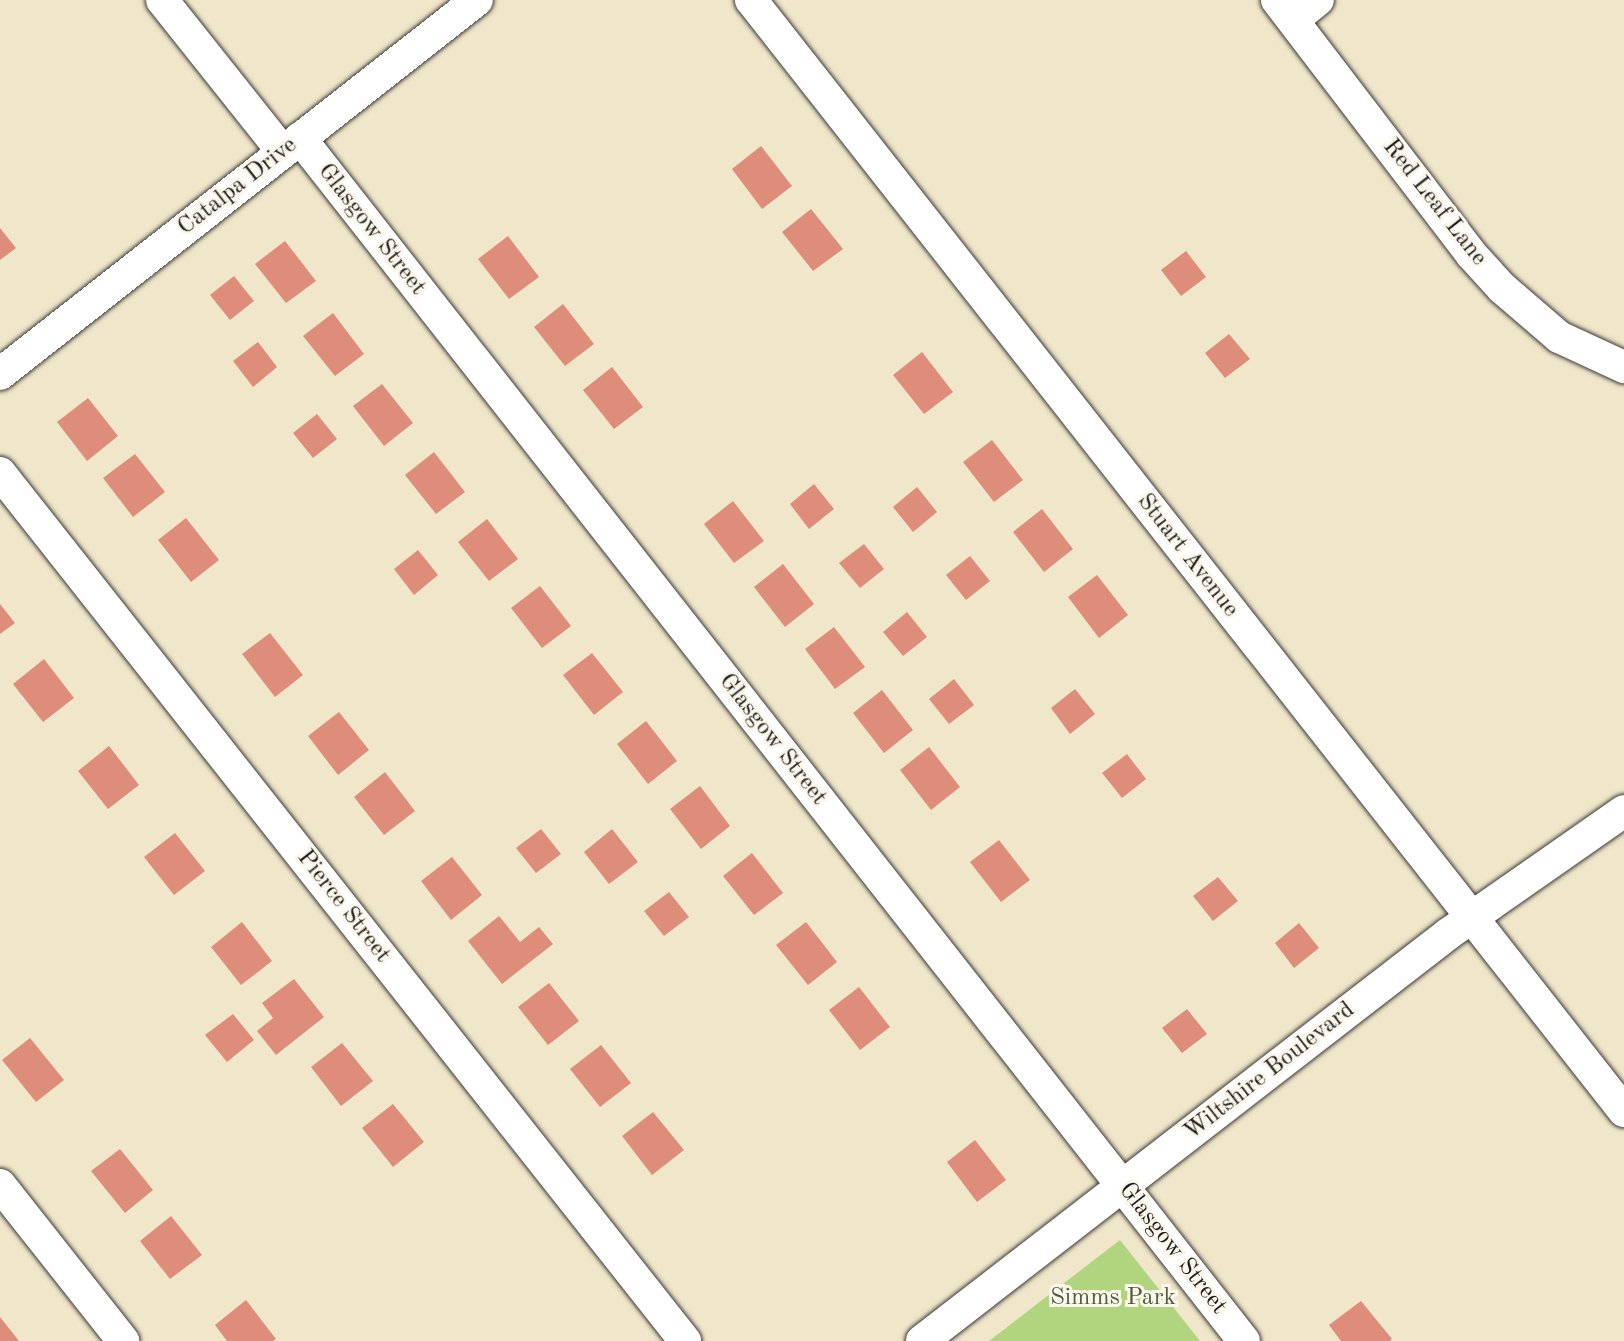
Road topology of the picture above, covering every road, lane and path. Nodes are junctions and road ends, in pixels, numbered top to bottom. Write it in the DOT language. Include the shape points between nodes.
graph roads {
  1 [pos="162,0"];
  2 [pos="477,0"];
  3 [pos="751,0"];
  4 [pos="1296,7"];
  5 [pos="292,145"];
  6 [pos="1624,367"];
  7 [pos="0,374"];
  8 [pos="0,473"];
  9 [pos="1624,811"];
  10 [pos="1474,916"];
  11 [pos="1624,1111"];
  12 [pos="0,1185"];
  13 [pos="1122,1186"];
  14 [pos="123,1341"];
  15 [pos="685,1341"];
  16 [pos="922,1341"];
  17 [pos="1244,1341"];
  1 -- 5 [label="street, Glasgow Street"];
  2 -- 5 [label="street, Catalpa Drive"];
  3 -- 10 [label="street, Stuart Avenue"];
  4 -- 6 [label="street, Red Leaf Lane" via="1471,254 1559,337"];
  5 -- 7 [label="street, Catalpa Drive"];
  5 -- 13 [label="street, Glasgow Street"];
  8 -- 15 [label="street, Pierce Street"];
  9 -- 10 [label="street, Wiltshire Boulevard"];
  10 -- 11 [label="street, Stuart Avenue"];
  10 -- 13 [label="street, Wiltshire Boulevard"];
  12 -- 14 [label="street"];
  13 -- 16 [label="street, Wiltshire Boulevard"];
  13 -- 17 [label="street, Glasgow Street"];
}
